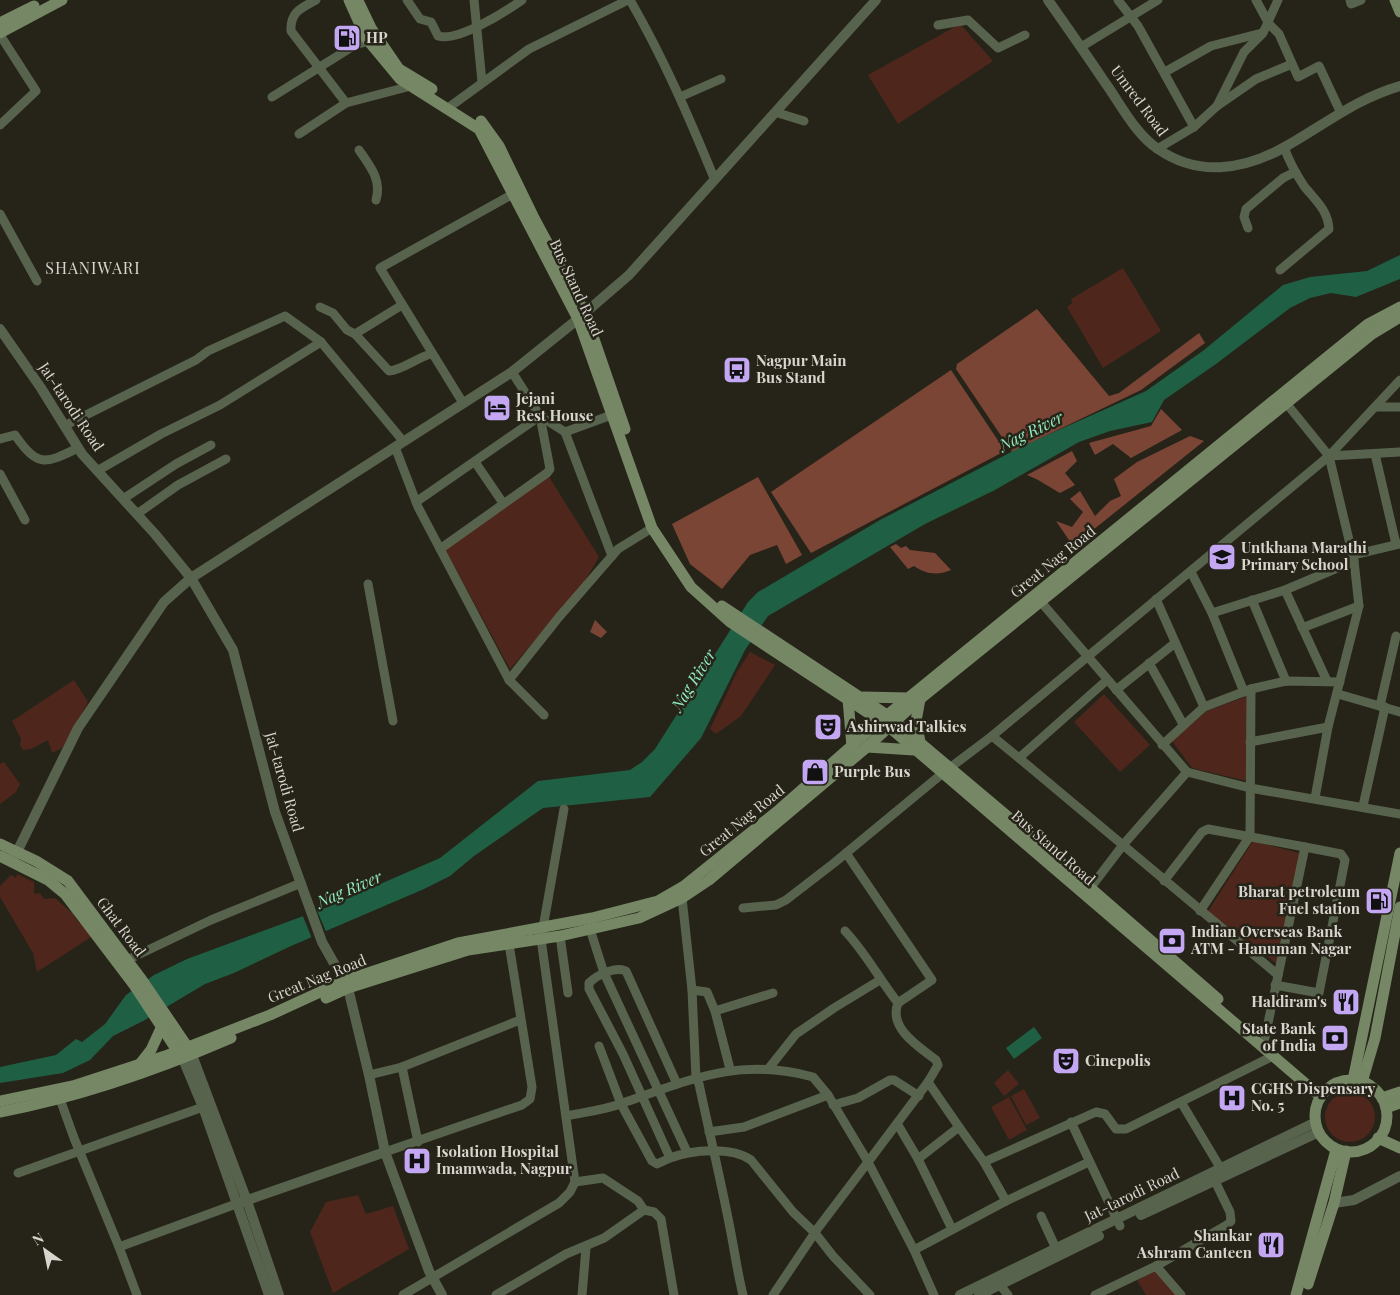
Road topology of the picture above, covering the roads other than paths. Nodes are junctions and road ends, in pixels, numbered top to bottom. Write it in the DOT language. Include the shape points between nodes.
graph roads {
  1 [pos="46,0"];
  2 [pos="62,0"];
  3 [pos="316,0"];
  4 [pos="350,0"];
  5 [pos="357,0"];
  6 [pos="407,0"];
  7 [pos="474,0"];
  8 [pos="522,0"];
  9 [pos="629,0"];
  10 [pos="876,0"];
  11 [pos="1048,0"];
  12 [pos="1118,0"];
  13 [pos="1158,0"];
  14 [pos="1256,0"];
  15 [pos="1278,0"];
  16 [pos="1350,0"];
  17 [pos="1361,0"];
  18 [pos="1395,0"];
  19 [pos="1400,12"];
  20 [pos="1130,17"];
  21 [pos="0,24"];
  22 [pos="1269,24"];
  23 [pos="938,25"];
  24 [pos="475,26"];
  25 [pos="1264,33"];
  26 [pos="0,34"];
  27 [pos="1025,35"];
  28 [pos="369,42"];
  29 [pos="1081,46"];
  30 [pos="1292,64"];
  31 [pos="319,68"];
  32 [pos="1165,72"];
  33 [pos="721,79"];
  34 [pos="482,82"];
  35 [pos="411,86"];
  36 [pos="1400,86"];
  37 [pos="272,97"];
  38 [pos="680,97"];
  39 [pos="346,103"];
  40 [pos="451,106"];
  41 [pos="1217,106"];
  42 [pos="1340,112"];
  43 [pos="778,113"];
  44 [pos="804,121"];
  45 [pos="0,124"];
  46 [pos="1194,127"];
  47 [pos="299,134"];
  48 [pos="1284,148"];
  49 [pos="1157,149"];
  50 [pos="359,150"];
  51 [pos="1295,172"];
  52 [pos="714,178"];
  53 [pos="513,194"];
  54 [pos="376,200"];
  55 [pos="0,214"];
  56 [pos="1248,228"];
  57 [pos="1280,270"];
  58 [pos="36,281"];
  59 [pos="402,305"];
  60 [pos="320,307"];
  61 [pos="1400,307"];
  62 [pos="581,316"];
  63 [pos="1400,318"];
  64 [pos="0,329"];
  65 [pos="356,334"];
  66 [pos="321,342"];
  67 [pos="431,354"];
  68 [pos="512,372"];
  69 [pos="1400,380"];
  70 [pos="463,403"];
  71 [pos="1286,403"];
  72 [pos="1400,406"];
  73 [pos="1376,407"];
  74 [pos="616,414"];
  75 [pos="540,416"];
  76 [pos="64,426"];
  77 [pos="565,432"];
  78 [pos="0,439"];
  79 [pos="399,444"];
  80 [pos="211,445"];
  81 [pos="78,448"];
  82 [pos="1400,452"];
  83 [pos="1375,454"];
  84 [pos="1329,456"];
  85 [pos="226,459"];
  86 [pos="475,462"];
  87 [pos="98,471"];
  88 [pos="0,474"];
  89 [pos="123,499"];
  90 [pos="416,502"];
  91 [pos="502,503"];
  92 [pos="137,514"];
  93 [pos="25,520"];
  94 [pos="652,528"];
  95 [pos="1398,544"];
  96 [pos="440,549"];
  97 [pos="612,556"];
  98 [pos="1353,558"];
  99 [pos="1190,572"];
  100 [pos="191,578"];
  101 [pos="368,584"];
  102 [pos="1285,590"];
  103 [pos="1156,599"];
  104 [pos="1252,600"];
  105 [pos="1040,602"];
  106 [pos="1359,606"];
  107 [pos="1212,613"];
  108 [pos="733,619"];
  109 [pos="1302,628"];
  110 [pos="755,634"];
  111 [pos="1396,636"];
  112 [pos="1175,643"];
  113 [pos="1088,657"];
  114 [pos="1149,663"];
  115 [pos="509,680"];
  116 [pos="1107,680"];
  117 [pos="1286,681"];
  118 [pos="1326,681"];
  119 [pos="1340,682"];
  120 [pos="1116,690"];
  121 [pos="1248,690"];
  122 [pos="1338,694"];
  123 [pos="861,697"];
  124 [pos="915,698"];
  125 [pos="848,699"];
  126 [pos="1204,707"];
  127 [pos="1382,707"];
  128 [pos="1400,712"];
  129 [pos="544,714"];
  130 [pos="393,721"];
  131 [pos="887,721"];
  132 [pos="1183,724"];
  133 [pos="1328,727"];
  134 [pos="992,736"];
  135 [pos="1250,742"];
  136 [pos="1162,745"];
  137 [pos="917,746"];
  138 [pos="852,747"];
  139 [pos="867,748"];
  140 [pos="1018,758"];
  141 [pos="946,770"];
  142 [pos="1187,772"];
  143 [pos="1250,788"];
  144 [pos="1315,798"];
  145 [pos="1363,806"];
  146 [pos="564,809"];
  147 [pos="1400,814"];
  148 [pos="1250,836"];
  149 [pos="0,844"];
  150 [pos="1123,846"];
  151 [pos="1305,847"];
  152 [pos="846,853"];
  153 [pos="1400,854"];
  154 [pos="0,856"];
  155 [pos="15,857"];
  156 [pos="1164,881"];
  157 [pos="301,883"];
  158 [pos="1088,891"];
  159 [pos="682,898"];
  160 [pos="1397,905"];
  161 [pos="743,908"];
  162 [pos="1200,911"];
  163 [pos="542,927"];
  164 [pos="590,929"];
  165 [pos="845,931"];
  166 [pos="560,936"];
  167 [pos="541,940"];
  168 [pos="509,944"];
  169 [pos="123,962"];
  170 [pos="604,973"];
  171 [pos="1278,975"];
  172 [pos="880,980"];
  173 [pos="346,985"];
  174 [pos="1276,985"];
  175 [pos="692,990"];
  176 [pos="568,993"];
  177 [pos="773,993"];
  178 [pos="898,1003"];
  179 [pos="715,1011"];
  180 [pos="520,1020"];
  181 [pos="162,1021"];
  182 [pos="1263,1043"];
  183 [pos="599,1046"];
  184 [pos="185,1053"];
  185 [pos="1273,1056"];
  186 [pos="138,1065"];
  187 [pos="402,1067"];
  188 [pos="769,1068"];
  189 [pos="730,1070"];
  190 [pos="369,1075"];
  191 [pos="696,1078"];
  192 [pos="1358,1081"];
  193 [pos="928,1082"];
  194 [pos="677,1084"];
  195 [pos="659,1091"];
  196 [pos="1400,1092"];
  197 [pos="828,1094"];
  198 [pos="1323,1094"];
  199 [pos="642,1096"];
  200 [pos="919,1096"];
  201 [pos="60,1099"];
  202 [pos="0,1101"];
  203 [pos="1181,1102"];
  204 [pos="1384,1103"];
  205 [pos="1400,1103"];
  206 [pos="621,1104"];
  207 [pos="833,1105"];
  208 [pos="203,1107"];
  209 [pos="0,1112"];
  210 [pos="566,1116"];
  211 [pos="1071,1122"];
  212 [pos="898,1125"];
  213 [pos="959,1127"];
  214 [pos="1317,1127"];
  215 [pos="709,1132"];
  216 [pos="1380,1135"];
  217 [pos="1400,1140"];
  218 [pos="418,1142"];
  219 [pos="1400,1148"];
  220 [pos="1341,1150"];
  221 [pos="714,1151"];
  222 [pos="79,1152"];
  223 [pos="385,1152"];
  224 [pos="687,1152"];
  225 [pos="670,1158"];
  226 [pos="918,1159"];
  227 [pos="868,1162"];
  228 [pos="984,1162"];
  229 [pos="1089,1162"];
  230 [pos="1223,1172"];
  231 [pos="18,1173"];
  232 [pos="1400,1176"];
  233 [pos="1213,1177"];
  234 [pos="576,1182"];
  235 [pos="247,1201"];
  236 [pos="1006,1201"];
  237 [pos="1334,1203"];
  238 [pos="236,1204"];
  239 [pos="644,1210"];
  240 [pos="1041,1216"];
  241 [pos="1118,1223"];
  242 [pos="952,1228"];
  243 [pos="815,1233"];
  244 [pos="119,1248"];
  245 [pos="586,1248"];
  246 [pos="914,1250"];
  247 [pos="1058,1252"];
  248 [pos="1156,1266"];
  249 [pos="432,1278"];
  250 [pos="997,1282"];
  251 [pos="137,1295"];
  252 [pos="268,1295"];
  253 [pos="278,1295"];
  254 [pos="403,1295"];
  255 [pos="442,1295"];
  256 [pos="496,1295"];
  257 [pos="582,1295"];
  258 [pos="674,1295"];
  259 [pos="743,1295"];
  260 [pos="773,1295"];
  261 [pos="870,1295"];
  262 [pos="934,1295"];
  263 [pos="960,1295"];
  264 [pos="979,1295"];
  265 [pos="1008,1295"];
  266 [pos="1095,1295"];
  267 [pos="1181,1295"];
  268 [pos="1296,1295"];
  269 [pos="1304,1295"];
  1 -- 21 [label="main road"];
  2 -- 26 [label="main road"];
  3 -- 31 [label="street" via="295,12 291,31"];
  4 -- 28 [label="main road, Bus Stand Road"];
  5 -- 40 [label="main road" via="371,28 399,69"];
  6 -- 24 [label="street" via="420,20 431,22 438,36 457,35"];
  7 -- 24 [label="street"];
  8 -- 24 [label="street" via="493,20"];
  9 -- 34 [label="street" via="528,48"];
  9 -- 38 [label="street"];
  10 -- 52 [label="street"];
  11 -- 29 [label="street, Umred Road"];
  12 -- 20 [label="street"];
  13 -- 20 [label="street"];
  14 -- 22 [label="street"];
  15 -- 22 [label="street"];
  16 -- 17 [label="street" via="1351,4"];
  18 -- 19 [label="main road"];
  20 -- 29 [label="street"];
  20 -- 32 [label="street"];
  22 -- 25 [label="street"];
  22 -- 30 [label="street" via="1279,34"];
  23 -- 27 [label="street" via="968,20 998,48"];
  24 -- 34 [label="street"];
  25 -- 32 [label="street" via="1211,46"];
  25 -- 41 [label="street" via="1244,52"];
  26 -- 45 [label="street" via="36,92"];
  28 -- 31 [label="street" via="355,44"];
  28 -- 35 [label="main road, Bus Stand Road" via="400,79"];
  29 -- 49 [label="street, Umred Road" via="1134,124"];
  30 -- 41 [label="street" via="1256,79"];
  30 -- 42 [label="street" via="1298,77 1319,66"];
  31 -- 37 [label="street"];
  31 -- 39 [label="street"];
  32 -- 46 [label="street"];
  33 -- 38 [label="street"];
  34 -- 40 [label="street"];
  35 -- 39 [label="street"];
  35 -- 40 [label="main road, Bus Stand Road"];
  36 -- 42 [label="street, Umred Road"];
  38 -- 52 [label="street"];
  39 -- 47 [label="street"];
  40 -- 53 [label="main road, Bus Stand Road" via="479,129"];
  40 -- 62 [label="main road" via="482,122 499,146"];
  41 -- 46 [label="street"];
  42 -- 48 [label="street, Umred Road"];
  43 -- 44 [label="street"];
  46 -- 49 [label="street"];
  48 -- 49 [label="street, Umred Road" via="1261,159 1214,168 1190,166"];
  48 -- 51 [label="street"];
  50 -- 54 [label="street" via="378,180"];
  51 -- 56 [label="street" via="1246,209 1244,217"];
  51 -- 57 [label="street" via="1323,209 1329,229"];
  52 -- 62 [label="street" via="629,275"];
  53 -- 59 [label="street" via="380,268"];
  53 -- 62 [label="main road, Bus Stand Road"];
  55 -- 58 [label="street"];
  59 -- 65 [label="street"];
  59 -- 67 [label="street"];
  60 -- 65 [label="street"];
  61 -- 124 [label="main road, Great Nag Road" via="1368,324"];
  62 -- 68 [label="street"];
  62 -- 74 [label="main road, Bus Stand Road"];
  63 -- 71 [label="main road, Great Nag Road" via="1372,334"];
  64 -- 76 [label="street, Jat-tarodi Road"];
  65 -- 67 [label="street" via="388,371"];
  66 -- 76 [label="street" via="285,316"];
  66 -- 79 [label="street"];
  66 -- 87 [label="street" via="220,405 160,434"];
  67 -- 70 [label="street"];
  68 -- 70 [label="street"];
  68 -- 75 [label="street"];
  69 -- 73 [label="street"];
  70 -- 79 [label="street"];
  71 -- 84 [label="street"];
  71 -- 105 [label="main road, Great Nag Road"];
  72 -- 73 [label="street"];
  73 -- 84 [label="street"];
  74 -- 77 [label="street"];
  74 -- 94 [label="main road, Bus Stand Road"];
  74 -- 108 [label="main road" via="656,518 669,543 686,571"];
  75 -- 77 [label="street"];
  75 -- 86 [label="street"];
  75 -- 91 [label="street" via="550,469"];
  76 -- 81 [label="street, Jat-tarodi Road"];
  77 -- 97 [label="street"];
  78 -- 81 [label="street" via="15,435 38,461 51,461"];
  79 -- 90 [label="street"];
  79 -- 100 [label="street"];
  80 -- 89 [label="street"];
  81 -- 87 [label="street, Jat-tarodi Road"];
  82 -- 83 [label="street"];
  83 -- 84 [label="street"];
  83 -- 95 [label="street"];
  84 -- 98 [label="street"];
  84 -- 99 [label="street"];
  85 -- 92 [label="street" via="178,485"];
  86 -- 90 [label="street"];
  86 -- 91 [label="street"];
  87 -- 89 [label="street, Jat-tarodi Road"];
  88 -- 93 [label="street"];
  89 -- 92 [label="street, Jat-tarodi Road"];
  90 -- 96 [label="street"];
  91 -- 96 [label="street"];
  92 -- 100 [label="street, Jat-tarodi Road"];
  94 -- 97 [label="street" via="618,548"];
  94 -- 108 [label="main road, Bus Stand Road" via="691,587"];
  95 -- 98 [label="street"];
  96 -- 115 [label="street"];
  97 -- 115 [label="street"];
  98 -- 102 [label="street"];
  98 -- 106 [label="street"];
  99 -- 103 [label="street"];
  99 -- 107 [label="street"];
  100 -- 155 [label="street" via="164,602 78,728"];
  100 -- 157 [label="street, Jat-tarodi Road" via="233,650 275,812"];
  101 -- 130 [label="street"];
  102 -- 104 [label="street"];
  102 -- 109 [label="street"];
  103 -- 112 [label="street"];
  103 -- 113 [label="street"];
  104 -- 107 [label="street"];
  104 -- 117 [label="street"];
  105 -- 113 [label="street"];
  105 -- 124 [label="main road, Great Nag Road"];
  106 -- 109 [label="street"];
  106 -- 119 [label="street"];
  107 -- 121 [label="street"];
  108 -- 110 [label="main road"];
  109 -- 118 [label="street"];
  110 -- 123 [label="main road"];
  110 -- 125 [label="main road, Bus Stand Road" via="788,662"];
  111 -- 127 [label="street"];
  112 -- 114 [label="street"];
  112 -- 126 [label="street"];
  113 -- 116 [label="street"];
  113 -- 134 [label="street"];
  114 -- 120 [label="street"];
  114 -- 132 [label="street"];
  115 -- 129 [label="street"];
  116 -- 120 [label="street"];
  116 -- 140 [label="street"];
  117 -- 118 [label="street"];
  117 -- 121 [label="street"];
  118 -- 119 [label="street"];
  119 -- 122 [label="street"];
  120 -- 136 [label="street"];
  121 -- 126 [label="street"];
  121 -- 135 [label="street"];
  122 -- 127 [label="street"];
  122 -- 133 [label="street"];
  123 -- 124 [label="main road"];
  123 -- 131 [label="main road"];
  124 -- 131 [label="main road, Great Nag Road"];
  124 -- 137 [label="main road"];
  125 -- 131 [label="main road, Bus Stand Road"];
  125 -- 138 [label="main road"];
  126 -- 132 [label="street"];
  127 -- 128 [label="street"];
  127 -- 145 [label="street"];
  131 -- 137 [label="main road, Bus Stand Road"];
  131 -- 138 [label="main road, Great Nag Road"];
  131 -- 139 [label="main road, Great Nag Road"];
  132 -- 136 [label="street"];
  133 -- 135 [label="street"];
  133 -- 144 [label="street"];
  134 -- 140 [label="street"];
  134 -- 141 [label="street"];
  135 -- 143 [label="street"];
  136 -- 142 [label="street"];
  137 -- 139 [label="main road"];
  137 -- 141 [label="main road, Bus Stand Road"];
  138 -- 163 [label="main road, Great Nag Road" via="684,886 658,901"];
  139 -- 159 [label="main road, Great Nag Road" via="709,880"];
  140 -- 150 [label="street"];
  141 -- 152 [label="street"];
  141 -- 158 [label="main road, Bus Stand Road"];
  142 -- 143 [label="street"];
  142 -- 150 [label="street"];
  143 -- 144 [label="street"];
  143 -- 148 [label="street"];
  144 -- 145 [label="street"];
  145 -- 147 [label="street"];
  146 -- 163 [label="street"];
  148 -- 151 [label="street"];
  148 -- 156 [label="street" via="1215,829 1202,832"];
  148 -- 162 [label="street"];
  149 -- 155 [label="main road, Ghat Road"];
  150 -- 156 [label="street"];
  150 -- 158 [label="street"];
  151 -- 171 [label="street"];
  151 -- 174 [label="street" via="1341,854 1345,860 1319,992"];
  152 -- 161 [label="street" via="776,905"];
  152 -- 178 [label="street" via="932,980"];
  153 -- 160 [label="main road"];
  154 -- 155 [label="main road, Ghat Road"];
  155 -- 169 [label="main road, Ghat Road" via="65,894"];
  156 -- 162 [label="street"];
  157 -- 169 [label="street" via="211,920"];
  157 -- 173 [label="street, Jat-tarodi Road" via="322,942"];
  158 -- 182 [label="main road, Bus Stand Road"];
  159 -- 164 [label="main road, Great Nag Road" via="639,918"];
  159 -- 175 [label="street"];
  160 -- 192 [label="main road"];
  162 -- 171 [label="street"];
  163 -- 167 [label="street"];
  163 -- 173 [label="main road, Great Nag Road" via="458,943"];
  164 -- 166 [label="main road, Great Nag Road"];
  164 -- 170 [label="street"];
  165 -- 172 [label="street" via="864,952"];
  166 -- 167 [label="main road, Great Nag Road"];
  166 -- 176 [label="street"];
  167 -- 168 [label="main road, Great Nag Road"];
  167 -- 210 [label="street"];
  168 -- 173 [label="main road, Great Nag Road" via="468,950"];
  168 -- 180 [label="street"];
  169 -- 181 [label="main road, Ghat Road"];
  170 -- 194 [label="street" via="626,971"];
  170 -- 195 [label="street"];
  170 -- 199 [label="street" via="589,983 590,989"];
  171 -- 174 [label="street"];
  172 -- 178 [label="street"];
  172 -- 188 [label="street" via="796,1034"];
  173 -- 184 [label="main road, Great Nag Road"];
  173 -- 190 [label="street, Jat-tarodi Road"];
  174 -- 182 [label="street"];
  175 -- 179 [label="street" via="707,992"];
  175 -- 191 [label="street"];
  177 -- 179 [label="street"];
  178 -- 193 [label="street" via="895,1014 898,1022 909,1038 938,1064"];
  179 -- 189 [label="street"];
  180 -- 187 [label="street"];
  180 -- 218 [label="street" via="532,1087 530,1099 522,1105"];
  181 -- 184 [label="main road, Ghat Road"];
  181 -- 186 [label="main road" via="151,1050"];
  182 -- 185 [label="main road, Bus Stand Road"];
  182 -- 198 [label="main road"];
  183 -- 206 [label="street"];
  184 -- 186 [label="main road, Great Nag Road"];
  184 -- 201 [label="main road, Great Nag Road"];
  184 -- 208 [label="street"];
  184 -- 235 [label="street"];
  185 -- 198 [label="main road, Bus Stand Road"];
  185 -- 203 [label="street"];
  186 -- 202 [label="main road, Great Nag Road" via="64,1088"];
  187 -- 190 [label="street"];
  187 -- 218 [label="street"];
  188 -- 189 [label="street"];
  188 -- 197 [label="street" via="813,1076"];
  189 -- 191 [label="street"];
  190 -- 223 [label="street, Jat-tarodi Road"];
  191 -- 194 [label="street"];
  191 -- 215 [label="street"];
  192 -- 198 [label="main road" via="1342,1081"];
  192 -- 204 [label="main road" via="1373,1088"];
  193 -- 200 [label="street"];
  193 -- 213 [label="street"];
  194 -- 195 [label="street"];
  195 -- 199 [label="street"];
  195 -- 224 [label="street"];
  196 -- 204 [label="main road"];
  197 -- 207 [label="street"];
  197 -- 215 [label="street" via="744,1127"];
  198 -- 214 [label="main road" via="1315,1111"];
  199 -- 206 [label="street"];
  199 -- 225 [label="street"];
  200 -- 207 [label="street" via="890,1080 858,1098"];
  200 -- 212 [label="street"];
  201 -- 209 [label="main road, Great Nag Road"];
  201 -- 222 [label="street"];
  203 -- 211 [label="street" via="1120,1131 1101,1112"];
  203 -- 230 [label="street"];
  204 -- 205 [label="main road"];
  204 -- 216 [label="main road" via="1386,1120"];
  206 -- 210 [label="street"];
  206 -- 225 [label="street" via="652,1161 657,1164"];
  207 -- 227 [label="street"];
  208 -- 222 [label="street"];
  208 -- 238 [label="street"];
  210 -- 234 [label="street"];
  211 -- 228 [label="street"];
  211 -- 229 [label="street"];
  212 -- 226 [label="street"];
  212 -- 227 [label="street"];
  213 -- 226 [label="street"];
  213 -- 228 [label="street"];
  214 -- 220 [label="main road" via="1328,1144"];
  214 -- 230 [label="street, Jat-tarodi Road"];
  215 -- 221 [label="street"];
  216 -- 217 [label="main road"];
  216 -- 219 [label="main road"];
  216 -- 220 [label="main road" via="1365,1149"];
  218 -- 223 [label="street"];
  220 -- 237 [label="main road"];
  220 -- 268 [label="main road"];
  221 -- 224 [label="street"];
  221 -- 243 [label="street" via="746,1156 752,1160 793,1212"];
  221 -- 259 [label="street"];
  222 -- 231 [label="street"];
  222 -- 244 [label="street"];
  223 -- 235 [label="street"];
  223 -- 249 [label="street, Jat-tarodi Road"];
  224 -- 225 [label="street"];
  226 -- 242 [label="street"];
  227 -- 243 [label="street"];
  227 -- 246 [label="street"];
  228 -- 236 [label="street"];
  229 -- 236 [label="street"];
  229 -- 241 [label="street"];
  230 -- 233 [label="street, Jat-tarodi Road"];
  232 -- 237 [label="street" via="1354,1200"];
  233 -- 241 [label="street, Jat-tarodi Road"];
  233 -- 248 [label="street" via="1231,1221"];
  234 -- 239 [label="street" via="603,1178 638,1201"];
  234 -- 249 [label="street" via="559,1203"];
  235 -- 238 [label="street"];
  235 -- 253 [label="street"];
  236 -- 242 [label="street"];
  237 -- 269 [label="main road"];
  238 -- 244 [label="street"];
  238 -- 252 [label="street"];
  239 -- 245 [label="street"];
  239 -- 258 [label="street" via="654,1212 661,1219"];
  240 -- 247 [label="street"];
  241 -- 247 [label="street, Jat-tarodi Road"];
  242 -- 246 [label="street"];
  243 -- 260 [label="street"];
  243 -- 261 [label="street"];
  244 -- 251 [label="street"];
  245 -- 256 [label="street" via="566,1254"];
  245 -- 257 [label="street"];
  246 -- 262 [label="street"];
  247 -- 250 [label="street, Jat-tarodi Road"];
  248 -- 266 [label="street"];
  248 -- 267 [label="street"];
  249 -- 254 [label="street"];
  249 -- 255 [label="street, Jat-tarodi Road"];
  250 -- 263 [label="street, Jat-tarodi Road"];
  250 -- 264 [label="street"];
  250 -- 265 [label="street"];
}
